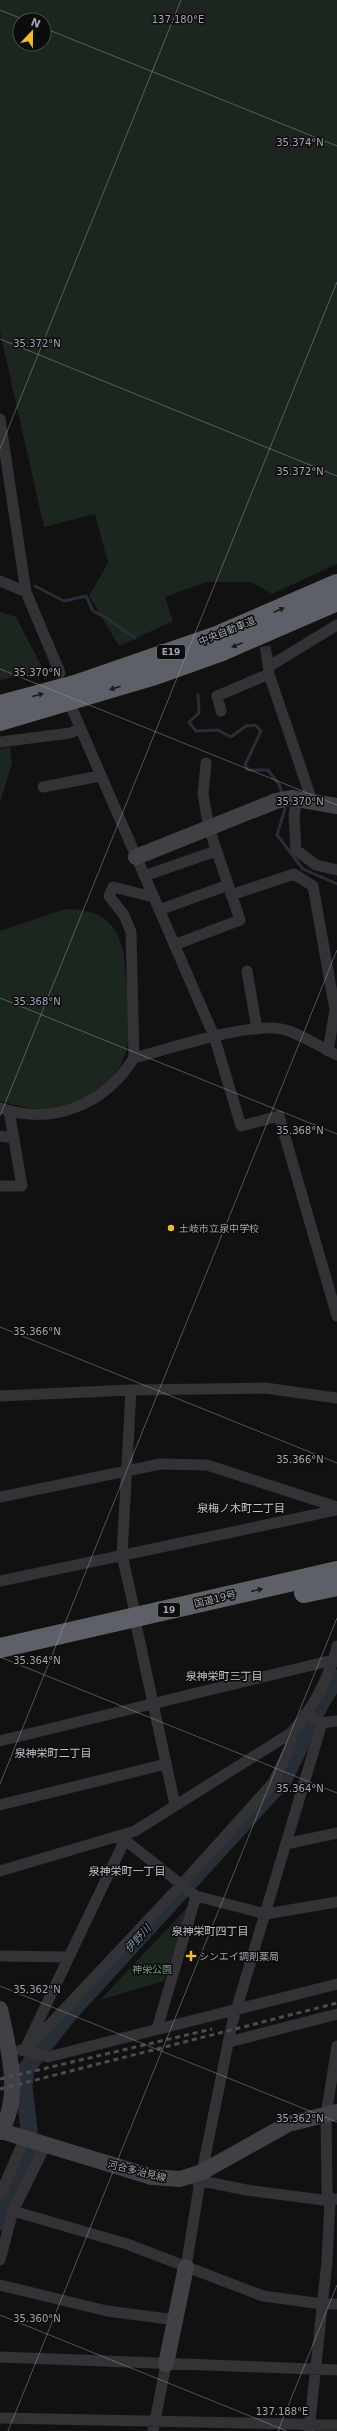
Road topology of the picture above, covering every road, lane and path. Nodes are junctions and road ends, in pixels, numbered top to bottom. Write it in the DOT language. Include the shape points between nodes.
graph roads {
  1 [pos="0,419"];
  2 [pos="5,485"];
  3 [pos="0,581"];
  4 [pos="337,584"];
  5 [pos="26,592"];
  6 [pos="337,601"];
  7 [pos="337,625"];
  8 [pos="268,666"];
  9 [pos="60,673"];
  10 [pos="0,705"];
  11 [pos="73,711"];
  12 [pos="221,711"];
  13 [pos="0,721"];
  14 [pos="80,730"];
  15 [pos="0,742"];
  16 [pos="206,763"];
  17 [pos="100,776"];
  18 [pos="44,787"];
  19 [pos="294,800"];
  20 [pos="337,806"];
  21 [pos="209,828"];
  22 [pos="216,851"];
  23 [pos="136,857"];
  24 [pos="337,870"];
  25 [pos="144,876"];
  26 [pos="229,890"];
  27 [pos="153,897"];
  28 [pos="159,910"];
  29 [pos="174,945"];
  30 [pos="247,972"];
  31 [pos="257,1029"];
  32 [pos="214,1036"];
  33 [pos="333,1053"];
  34 [pos="134,1058"];
  35 [pos="5,1110"];
  36 [pos="0,1136"];
  37 [pos="14,1138"];
  38 [pos="0,1186"];
  39 [pos="337,1316"];
  40 [pos="131,1390"];
  41 [pos="0,1396"];
  42 [pos="337,1398"];
  43 [pos="127,1470"];
  44 [pos="0,1497"];
  45 [pos="337,1509"];
  46 [pos="122,1555"];
  47 [pos="337,1571"];
  48 [pos="0,1581"];
  49 [pos="337,1586"];
  50 [pos="137,1623"];
  51 [pos="337,1646"];
  52 [pos="0,1648"];
  53 [pos="336,1659"];
  54 [pos="0,1660"];
  55 [pos="154,1703"];
  56 [pos="305,1714"];
  57 [pos="337,1722"];
  58 [pos="322,1723"];
  59 [pos="291,1733"];
  60 [pos="0,1741"];
  61 [pos="166,1764"];
  62 [pos="0,1804"];
  63 [pos="175,1805"];
  64 [pos="337,1833"];
  65 [pos="121,1837"];
  66 [pos="286,1844"];
  67 [pos="0,1871"];
  68 [pos="181,1885"];
  69 [pos="196,1896"];
  70 [pos="337,1902"];
  71 [pos="266,1914"];
  72 [pos="0,1956"];
  73 [pos="68,1957"];
  74 [pos="337,1984"];
  75 [pos="0,2009"];
  76 [pos="238,2010"];
  77 [pos="337,2014"];
  78 [pos="157,2029"];
  79 [pos="229,2042"];
  80 [pos="4,2046"];
  81 [pos="337,2046"];
  82 [pos="25,2051"];
  83 [pos="332,2113"];
  84 [pos="0,2132"];
  85 [pos="35,2143"];
  86 [pos="196,2176"];
  87 [pos="0,2195"];
  88 [pos="334,2200"];
  89 [pos="13,2212"];
  90 [pos="0,2260"];
  91 [pos="186,2267"];
  92 [pos="0,2284"];
  93 [pos="322,2304"];
  94 [pos="337,2304"];
  95 [pos="176,2320"];
  96 [pos="0,2357"];
  97 [pos="166,2364"];
  98 [pos="315,2370"];
  99 [pos="337,2370"];
  100 [pos="0,2418"];
  101 [pos="337,2425"];
  102 [pos="154,2426"];
  103 [pos="309,2428"];
  1 -- 2 [label="street"];
  2 -- 5 [label="street"];
  3 -- 5 [label="street"];
  10 -- 4 [label="highway, 中央自動車道 / E19, one-way" via="75,685 203,641"];
  5 -- 9 [label="street"];
  6 -- 13 [label="highway, 中央自動車道 / E19, one-way" via="222,651 80,699"];
  7 -- 8 [label="street"];
  8 -- 12 [label="street" via="218,696"];
  8 -- 19 [label="street"];
  11 -- 14 [label="street"];
  14 -- 15 [label="street"];
  14 -- 17 [label="street"];
  16 -- 21 [label="street" via="203,794"];
  17 -- 18 [label="street"];
  17 -- 23 [label="street"];
  19 -- 20 [label="street"];
  19 -- 21 [label="street"];
  19 -- 24 [label="street" via="296,850 316,865"];
  21 -- 22 [label="street"];
  21 -- 23 [label="street"];
  22 -- 25 [label="street"];
  22 -- 26 [label="street"];
  23 -- 25 [label="street"];
  25 -- 27 [label="street"];
  26 -- 28 [label="street"];
  26 -- 29 [label="street" via="240,920"];
  26 -- 33 [label="street" via="294,874 313,886 335,1010"];
  27 -- 28 [label="street"];
  27 -- 34 [label="street" via="112,887 109,896 124,915 132,932"];
  28 -- 29 [label="street"];
  29 -- 32 [label="street"];
  30 -- 31 [label="street"];
  31 -- 32 [label="street"];
  31 -- 33 [label="street" via="282,1028"];
  32 -- 34 [label="street"];
  32 -- 39 [label="street" via="241,1126 279,1116"];
  34 -- 35 [label="street" via="124,1074 97,1099 68,1111 41,1115"];
  35 -- 37 [label="street"];
  36 -- 37 [label="street"];
  37 -- 38 [label="street" via="22,1186"];
  40 -- 41 [label="street"];
  40 -- 42 [label="street" via="265,1388"];
  40 -- 43 [label="street"];
  43 -- 44 [label="street"];
  43 -- 45 [label="street" via="160,1464 207,1465"];
  43 -- 46 [label="street"];
  45 -- 46 [label="street"];
  46 -- 48 [label="street"];
  46 -- 50 [label="street"];
  50 -- 47 [label="highway, 国道19号 / 19, one-way"];
  49 -- 50 [label="highway, 国道19号 / 19"];
  50 -- 52 [label="highway, 国道19号 / 19"];
  50 -- 54 [label="highway, 国道19号 / 19"];
  50 -- 55 [label="street"];
  51 -- 53 [label="street"];
  53 -- 55 [label="street"];
  53 -- 56 [label="street"];
  55 -- 60 [label="street"];
  55 -- 61 [label="street"];
  56 -- 58 [label="street"];
  56 -- 59 [label="street"];
  57 -- 58 [label="street"];
  58 -- 66 [label="street"];
  59 -- 63 [label="street"];
  59 -- 68 [label="street" via="291,1745 273,1783"];
  61 -- 62 [label="street"];
  61 -- 63 [label="street"];
  63 -- 65 [label="street"];
  64 -- 66 [label="street"];
  65 -- 67 [label="street"];
  65 -- 68 [label="street"];
  65 -- 73 [label="street" via="122,1846"];
  66 -- 71 [label="street"];
  68 -- 69 [label="street"];
  68 -- 82 [label="street"];
  69 -- 71 [label="street"];
  69 -- 78 [label="street"];
  70 -- 71 [label="street"];
  71 -- 76 [label="street"];
  72 -- 73 [label="street"];
  73 -- 82 [label="street"];
  74 -- 76 [label="street"];
  75 -- 80 [label="street"];
  76 -- 78 [label="street"];
  76 -- 79 [label="street"];
  77 -- 79 [label="street"];
  78 -- 82 [label="street" via="48,2057"];
  79 -- 86 [label="street"];
  80 -- 82 [label="street"];
  80 -- 84 [label="street" via="12,2098 7,2119"];
  81 -- 83 [label="street"];
  83 -- 86 [label="street, 河合多治見線" via="288,2124"];
  83 -- 88 [label="street" via="327,2192"];
  84 -- 85 [label="street, 河合多治見線"];
  85 -- 86 [label="street, 河合多治見線" via="152,2176 169,2179"];
  85 -- 87 [label="street"];
  85 -- 89 [label="street"];
  86 -- 88 [label="street" via="246,2190"];
  86 -- 91 [label="street"];
  88 -- 93 [label="street"];
  89 -- 90 [label="street"];
  89 -- 91 [label="street" via="127,2244"];
  91 -- 93 [label="street" via="263,2296"];
  91 -- 95 [label="street"];
  92 -- 95 [label="street" via="107,2311"];
  93 -- 94 [label="street"];
  93 -- 98 [label="street"];
  95 -- 97 [label="street"];
  96 -- 97 [label="street"];
  97 -- 98 [label="street"];
  97 -- 102 [label="street"];
  98 -- 99 [label="street"];
  98 -- 103 [label="street"];
  100 -- 102 [label="street"];
  101 -- 103 [label="street"];
  102 -- 103 [label="street"];
}
